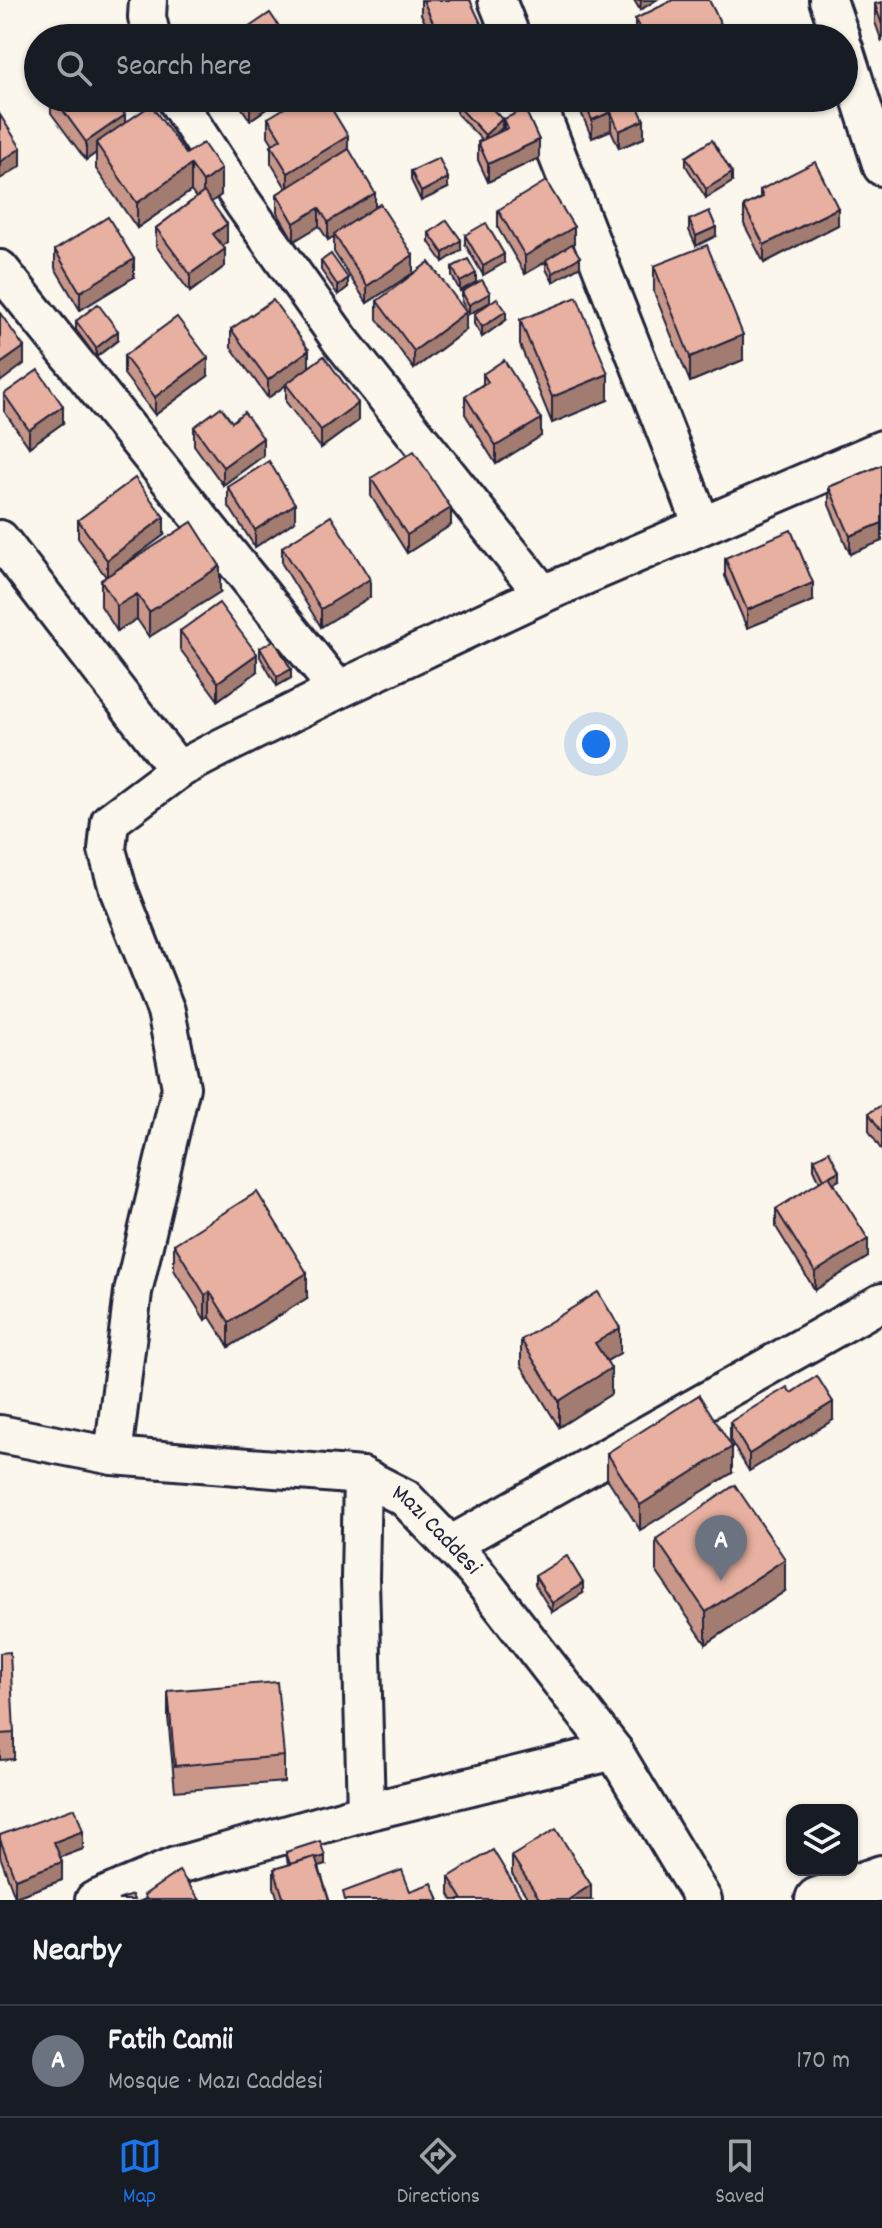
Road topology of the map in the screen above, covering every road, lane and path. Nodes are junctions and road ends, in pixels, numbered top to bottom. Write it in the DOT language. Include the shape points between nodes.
graph roads {
  1 [pos="148,0"];
  2 [pos="497,0"];
  3 [pos="828,0"];
  4 [pos="149,24"];
  5 [pos="506,24"];
  6 [pos="836,24"];
  7 [pos="858,76"];
  8 [pos="873,106"];
  9 [pos="184,112"];
  10 [pos="540,112"];
  11 [pos="882,167"];
  12 [pos="0,269"];
  13 [pos="882,449"];
  14 [pos="702,525"];
  15 [pos="0,539"];
  16 [pos="543,594"];
  17 [pos="338,690"];
  18 [pos="178,770"];
  19 [pos="882,1302"];
  20 [pos="0,1434"];
  21 [pos="113,1456"];
  22 [pos="362,1476"];
  23 [pos="450,1545"];
  24 [pos="614,1751"];
  25 [pos="366,1812"];
  26 [pos="882,1878"];
  27 [pos="94,1900"];
  28 [pos="703,1900"];
  29 [pos="818,1900"];
  1 -- 4 [label="street"];
  2 -- 5 [label="street"];
  3 -- 6 [label="street"];
  7 -- 8 [label="street"];
  8 -- 11 [label="street"];
  9 -- 16 [label="street" via="341,341"];
  10 -- 14 [label="street"];
  12 -- 17 [label="street"];
  13 -- 14 [label="street"];
  14 -- 16 [label="street"];
  15 -- 18 [label="street"];
  16 -- 17 [label="street"];
  17 -- 18 [label="street"];
  18 -- 21 [label="street" via="110,821 107,850 166,1011 181,1087 133,1292"];
  19 -- 23 [label="street"];
  20 -- 21 [label="street, Mazı Caddesi"];
  21 -- 22 [label="street, Mazı Caddesi"];
  22 -- 23 [label="street, Mazı Caddesi" via="405,1498"];
  22 -- 25 [label="street"];
  23 -- 24 [label="street, Mazı Caddesi"];
  24 -- 25 [label="street"];
  24 -- 28 [label="street, Mazı Caddesi"];
  25 -- 27 [label="street" via="175,1866"];
  26 -- 29 [label="street"];
}
